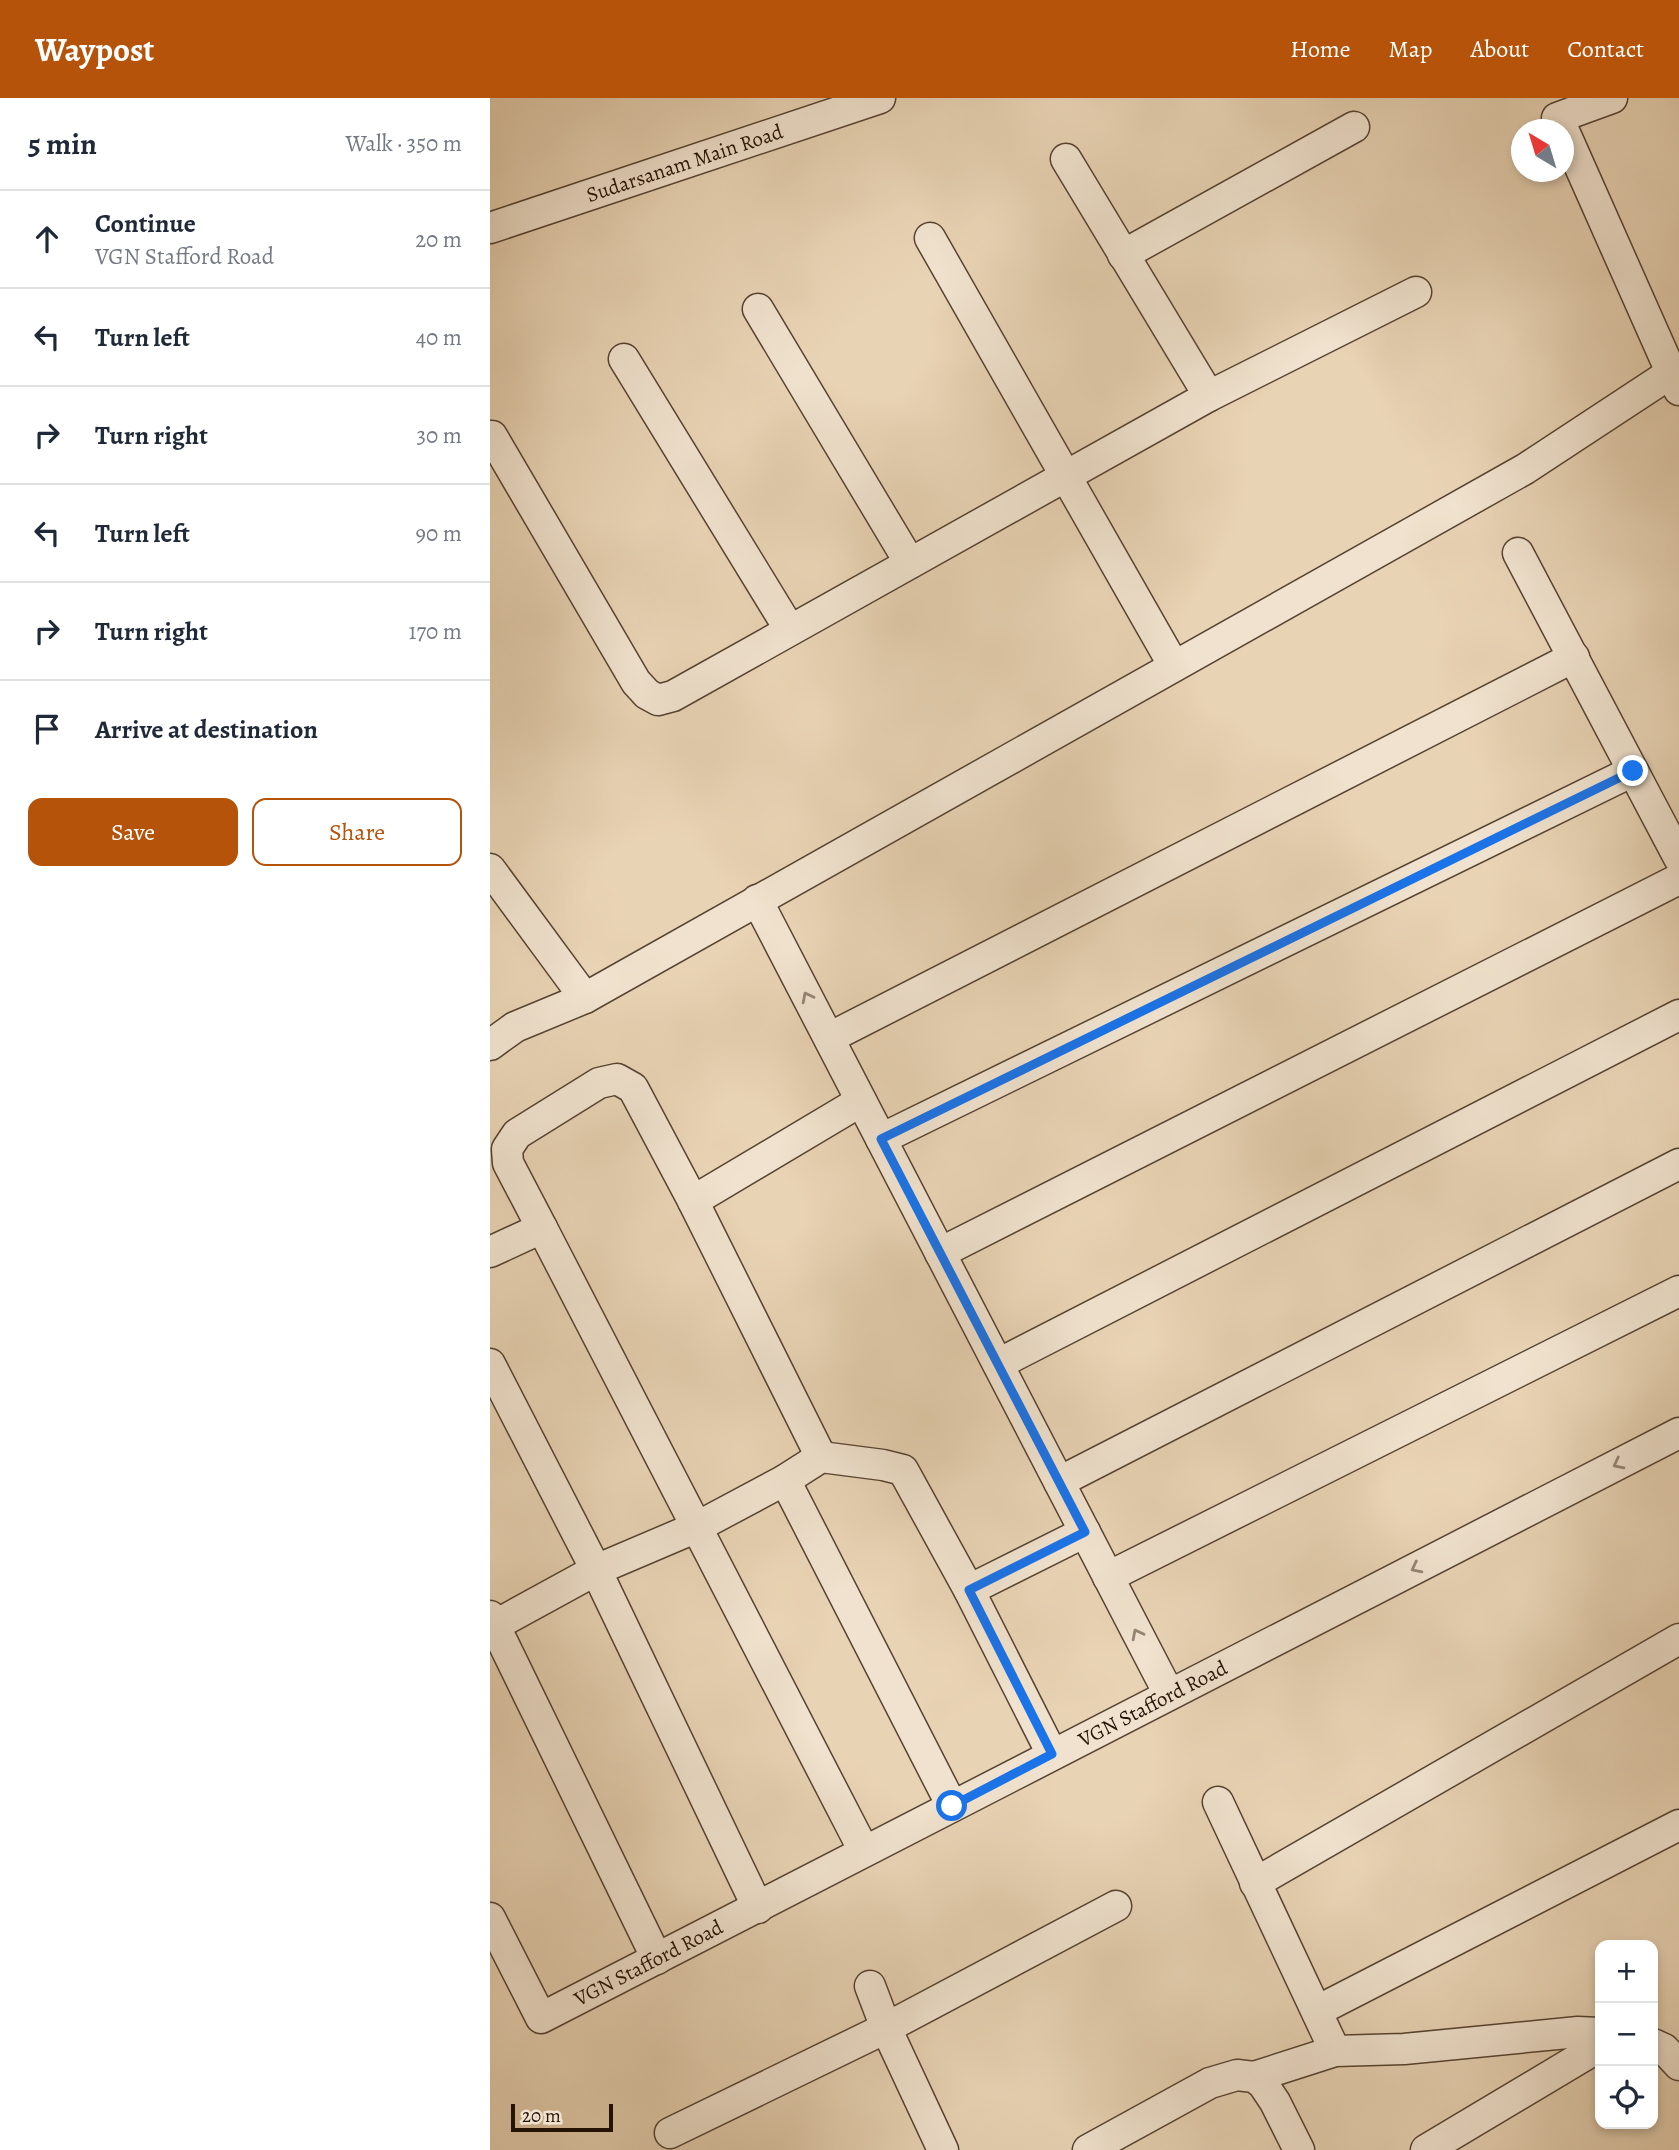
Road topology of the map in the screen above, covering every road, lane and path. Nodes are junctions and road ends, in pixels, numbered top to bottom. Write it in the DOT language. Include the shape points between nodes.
graph roads {
  1 [pos="1612,98"];
  2 [pos="871,99"];
  3 [pos="1558,119"];
  4 [pos="1354,127"];
  5 [pos="1574,155"];
  6 [pos="1066,159"];
  7 [pos="490,228"];
  8 [pos="930,238"];
  9 [pos="1123,255"];
  10 [pos="1416,292"];
  11 [pos="758,309"];
  12 [pos="625,359"];
  13 [pos="1675,382"];
  14 [pos="1209,396"];
  15 [pos="492,436"];
  16 [pos="1066,475"];
  17 [pos="1518,553"];
  18 [pos="910,563"];
  19 [pos="790,630"];
  20 [pos="1574,657"];
  21 [pos="1174,666"];
  22 [pos="1633,771"];
  23 [pos="1679,858"];
  24 [pos="490,869"];
  25 [pos="1679,879"];
  26 [pos="757,900"];
  27 [pos="585,998"];
  28 [pos="1679,1015"];
  29 [pos="829,1038"];
  30 [pos="490,1045"];
  31 [pos="862,1101"];
  32 [pos="881,1139"];
  33 [pos="1679,1164"];
  34 [pos="692,1200"];
  35 [pos="542,1228"];
  36 [pos="490,1252"];
  37 [pos="940,1253"];
  38 [pos="1679,1291"];
  39 [pos="490,1364"];
  40 [pos="998,1364"];
  41 [pos="1679,1433"];
  42 [pos="821,1457"];
  43 [pos="785,1480"];
  44 [pos="1059,1482"];
  45 [pos="697,1527"];
  46 [pos="1085,1532"];
  47 [pos="596,1570"];
  48 [pos="1108,1577"];
  49 [pos="969,1590"];
  50 [pos="492,1623"];
  51 [pos="1679,1639"];
  52 [pos="1168,1695"];
  53 [pos="1052,1754"];
  54 [pos="1217,1802"];
  55 [pos="952,1806"];
  56 [pos="1679,1825"];
  57 [pos="864,1852"];
  58 [pos="1255,1883"];
  59 [pos="1116,1906"];
  60 [pos="758,1908"];
  61 [pos="490,1917"];
  62 [pos="657,1959"];
  63 [pos="870,1986"];
  64 [pos="1317,2011"];
  65 [pos="886,2028"];
  66 [pos="1595,2033"];
  67 [pos="1658,2046"];
  68 [pos="1595,2049"];
  69 [pos="1335,2050"];
  70 [pos="1679,2065"];
  71 [pos="1254,2077"];
  72 [pos="670,2133"];
  73 [pos="943,2150"];
  74 [pos="1088,2150"];
  75 [pos="1299,2150"];
  76 [pos="1426,2150"];
  1 -- 3 [label="street"];
  2 -- 7 [label="street, Sudarsanam Main Road"];
  4 -- 9 [label="street"];
  5 -- 13 [label="street"];
  6 -- 9 [label="street"];
  8 -- 16 [label="street"];
  9 -- 14 [label="street"];
  10 -- 14 [label="street"];
  11 -- 18 [label="street"];
  12 -- 19 [label="street"];
  13 -- 21 [label="street"];
  14 -- 16 [label="street"];
  15 -- 19 [label="street" via="647,694 658,700 673,696"];
  16 -- 18 [label="street"];
  16 -- 21 [label="street"];
  17 -- 20 [label="street"];
  18 -- 19 [label="street"];
  20 -- 22 [label="street"];
  20 -- 29 [label="street"];
  21 -- 26 [label="street"];
  22 -- 23 [label="street"];
  22 -- 32 [label="street"];
  24 -- 27 [label="street"];
  25 -- 37 [label="street"];
  26 -- 27 [label="street"];
  29 -- 26 [label="street, one-way"];
  27 -- 30 [label="street" via="515,1027"];
  28 -- 40 [label="street"];
  29 -- 31 [label="street"];
  31 -- 32 [label="street"];
  31 -- 34 [label="street"];
  32 -- 37 [label="street"];
  33 -- 44 [label="street"];
  34 -- 35 [label="street" via="633,1088 617,1079 599,1083 517,1134 507,1149 508,1163"];
  34 -- 42 [label="street"];
  35 -- 36 [label="street"];
  35 -- 45 [label="street"];
  37 -- 40 [label="street"];
  38 -- 48 [label="street"];
  39 -- 47 [label="street"];
  40 -- 44 [label="street"];
  41 -- 52 [label="street, VGN Stafford Road, one-way"];
  42 -- 43 [label="street"];
  42 -- 49 [label="street" via="903,1469"];
  43 -- 45 [label="street"];
  43 -- 55 [label="street"];
  44 -- 46 [label="street"];
  45 -- 47 [label="street"];
  45 -- 57 [label="street"];
  46 -- 48 [label="street"];
  46 -- 49 [label="street"];
  47 -- 50 [label="street"];
  47 -- 60 [label="street"];
  52 -- 48 [label="street, one-way"];
  49 -- 53 [label="street"];
  50 -- 62 [label="street"];
  51 -- 58 [label="street"];
  52 -- 53 [label="street, VGN Stafford Road"];
  53 -- 55 [label="street, VGN Stafford Road"];
  54 -- 58 [label="street"];
  55 -- 57 [label="street, VGN Stafford Road"];
  56 -- 64 [label="street"];
  57 -- 60 [label="street, VGN Stafford Road"];
  58 -- 64 [label="street"];
  59 -- 65 [label="street"];
  60 -- 62 [label="street, VGN Stafford Road"];
  61 -- 62 [label="street, VGN Stafford Road" via="541,2018"];
  63 -- 65 [label="street"];
  64 -- 69 [label="street"];
  65 -- 72 [label="street"];
  65 -- 73 [label="street"];
  66 -- 69 [label="street" via="1404,2049"];
  67 -- 70 [label="street"];
  68 -- 76 [label="street"];
  69 -- 71 [label="street"];
  71 -- 74 [label="street" via="1237,2075 1210,2083"];
  71 -- 75 [label="street" via="1275,2102"];
}
